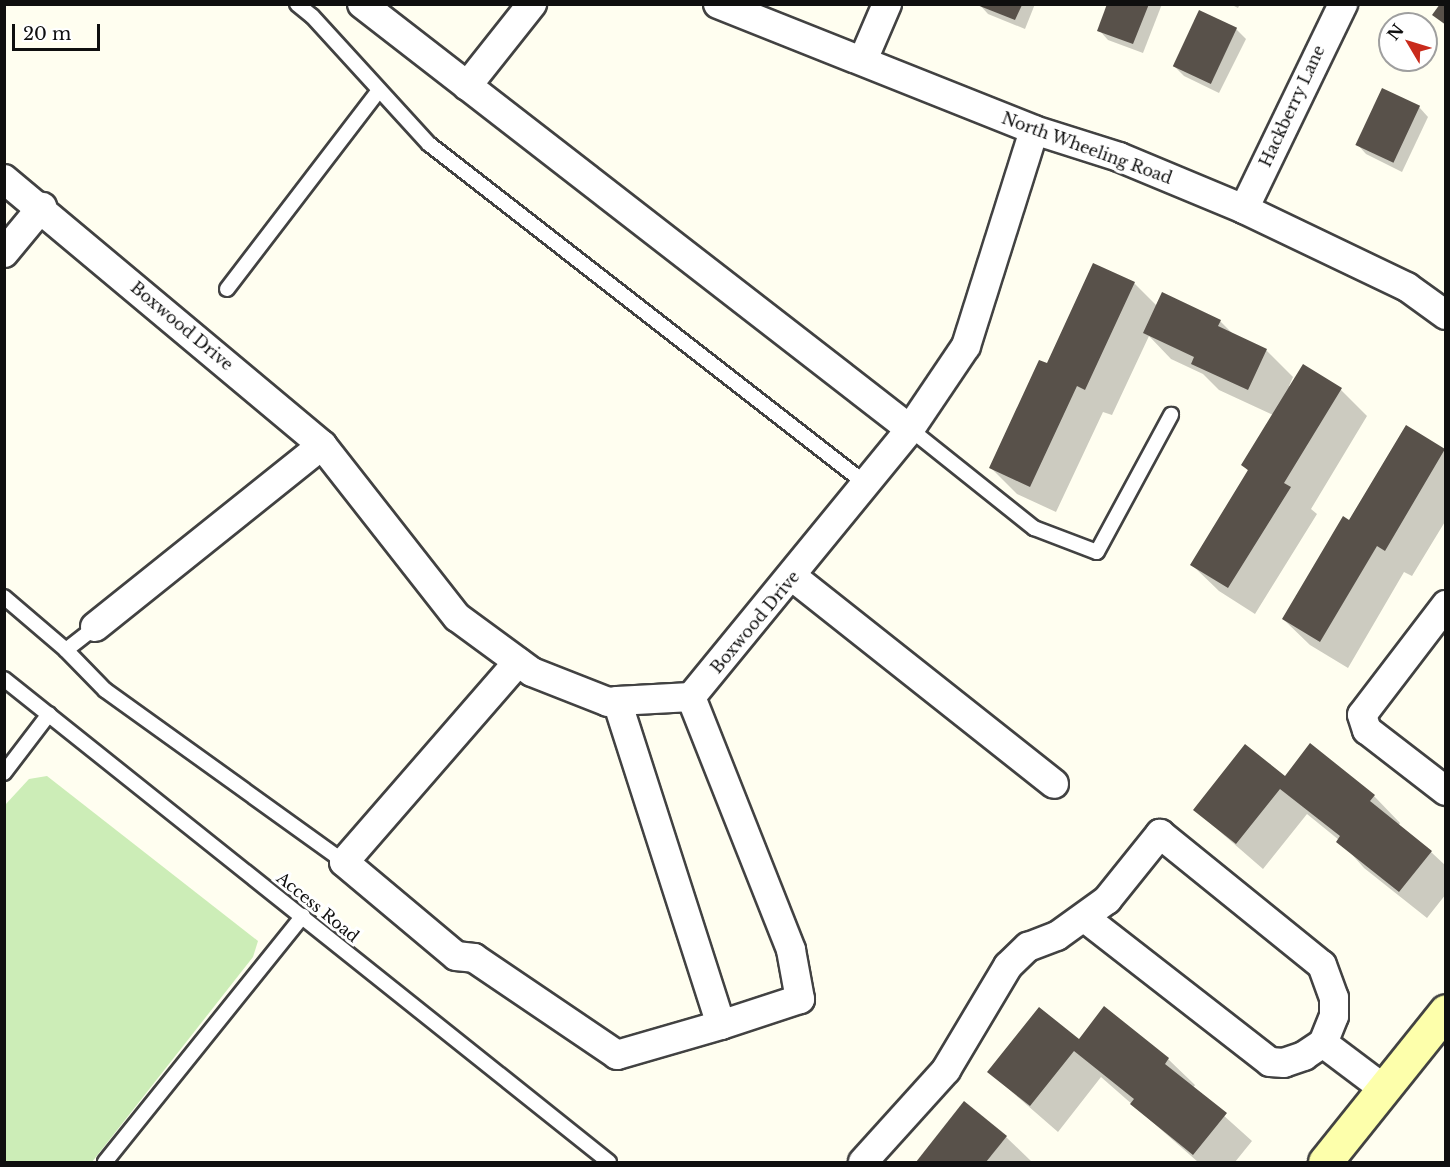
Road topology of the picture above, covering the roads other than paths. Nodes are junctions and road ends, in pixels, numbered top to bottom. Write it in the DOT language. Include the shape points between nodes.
graph roads {
  1 [pos="297,4"];
  2 [pos="362,4"];
  3 [pos="532,4"];
  4 [pos="718,4"];
  5 [pos="887,4"];
  6 [pos="1343,4"];
  7 [pos="863,60"];
  8 [pos="467,86"];
  9 [pos="379,90"];
  10 [pos="1034,130"];
  11 [pos="4,179"];
  12 [pos="42,207"];
  13 [pos="1244,209"];
  14 [pos="4,253"];
  15 [pos="227,289"];
  16 [pos="1446,315"];
  17 [pos="1171,415"];
  18 [pos="910,429"];
  19 [pos="322,445"];
  20 [pos="866,484"];
  21 [pos="793,577"];
  22 [pos="4,597"];
  23 [pos="1446,605"];
  24 [pos="95,627"];
  25 [pos="66,650"];
  26 [pos="518,662"];
  27 [pos="4,679"];
  28 [pos="691,697"];
  29 [pos="617,702"];
  30 [pos="49,714"];
  31 [pos="4,773"];
  32 [pos="1053,784"];
  33 [pos="1446,791"];
  34 [pos="344,862"];
  35 [pos="303,916"];
  36 [pos="1085,918"];
  37 [pos="1446,1011"];
  38 [pos="721,1025"];
  39 [pos="1323,1043"];
  40 [pos="1384,1089"];
  41 [pos="105,1162"];
  42 [pos="609,1162"];
  43 [pos="863,1162"];
  44 [pos="1325,1162"];
  1 -- 9 [label="lane"];
  2 -- 8 [label="street"];
  3 -- 8 [label="street"];
  4 -- 7 [label="street, North Wheeling Road"];
  5 -- 7 [label="street"];
  6 -- 13 [label="street, Hackberry Lane"];
  7 -- 10 [label="street, North Wheeling Road"];
  8 -- 18 [label="street"];
  9 -- 15 [label="lane"];
  9 -- 20 [label="lane" via="429,144"];
  10 -- 13 [label="street, North Wheeling Road" via="1119,157"];
  10 -- 18 [label="street, Boxwood Drive" via="966,346"];
  11 -- 12 [label="street, Boxwood Drive"];
  12 -- 14 [label="street"];
  12 -- 19 [label="street, Boxwood Drive"];
  13 -- 16 [label="street, North Wheeling Road" via="1407,287"];
  17 -- 18 [label="lane" via="1096,552 1034,528"];
  18 -- 20 [label="street, Boxwood Drive"];
  19 -- 24 [label="street"];
  19 -- 26 [label="street, Boxwood Drive" via="457,617"];
  20 -- 21 [label="street, Boxwood Drive"];
  21 -- 28 [label="street, Boxwood Drive"];
  21 -- 32 [label="street"];
  22 -- 25 [label="lane"];
  23 -- 33 [label="street" via="1362,715 1367,730"];
  24 -- 25 [label="lane"];
  25 -- 34 [label="lane" via="105,690"];
  26 -- 29 [label="street, Boxwood Drive" via="532,672"];
  26 -- 34 [label="street"];
  27 -- 30 [label="lane, Access Road"];
  28 -- 29 [label="street, Boxwood Drive"];
  28 -- 38 [label="street" via="791,950 800,999"];
  29 -- 38 [label="street"];
  30 -- 31 [label="lane"];
  30 -- 35 [label="lane, Access Road"];
  34 -- 38 [label="street" via="456,956 474,958 617,1055"];
  35 -- 41 [label="lane"];
  35 -- 42 [label="lane, Access Road"];
  36 -- 39 [label="street" via="1270,1062 1284,1063 1304,1056"];
  36 -- 39 [label="street" via="1107,900 1160,834 1322,965 1334,998 1334,1016"];
  36 -- 43 [label="street" via="1028,947 1008,966 946,1070"];
  37 -- 40 [label="main road"];
  39 -- 40 [label="street"];
  40 -- 44 [label="main road"];
}
